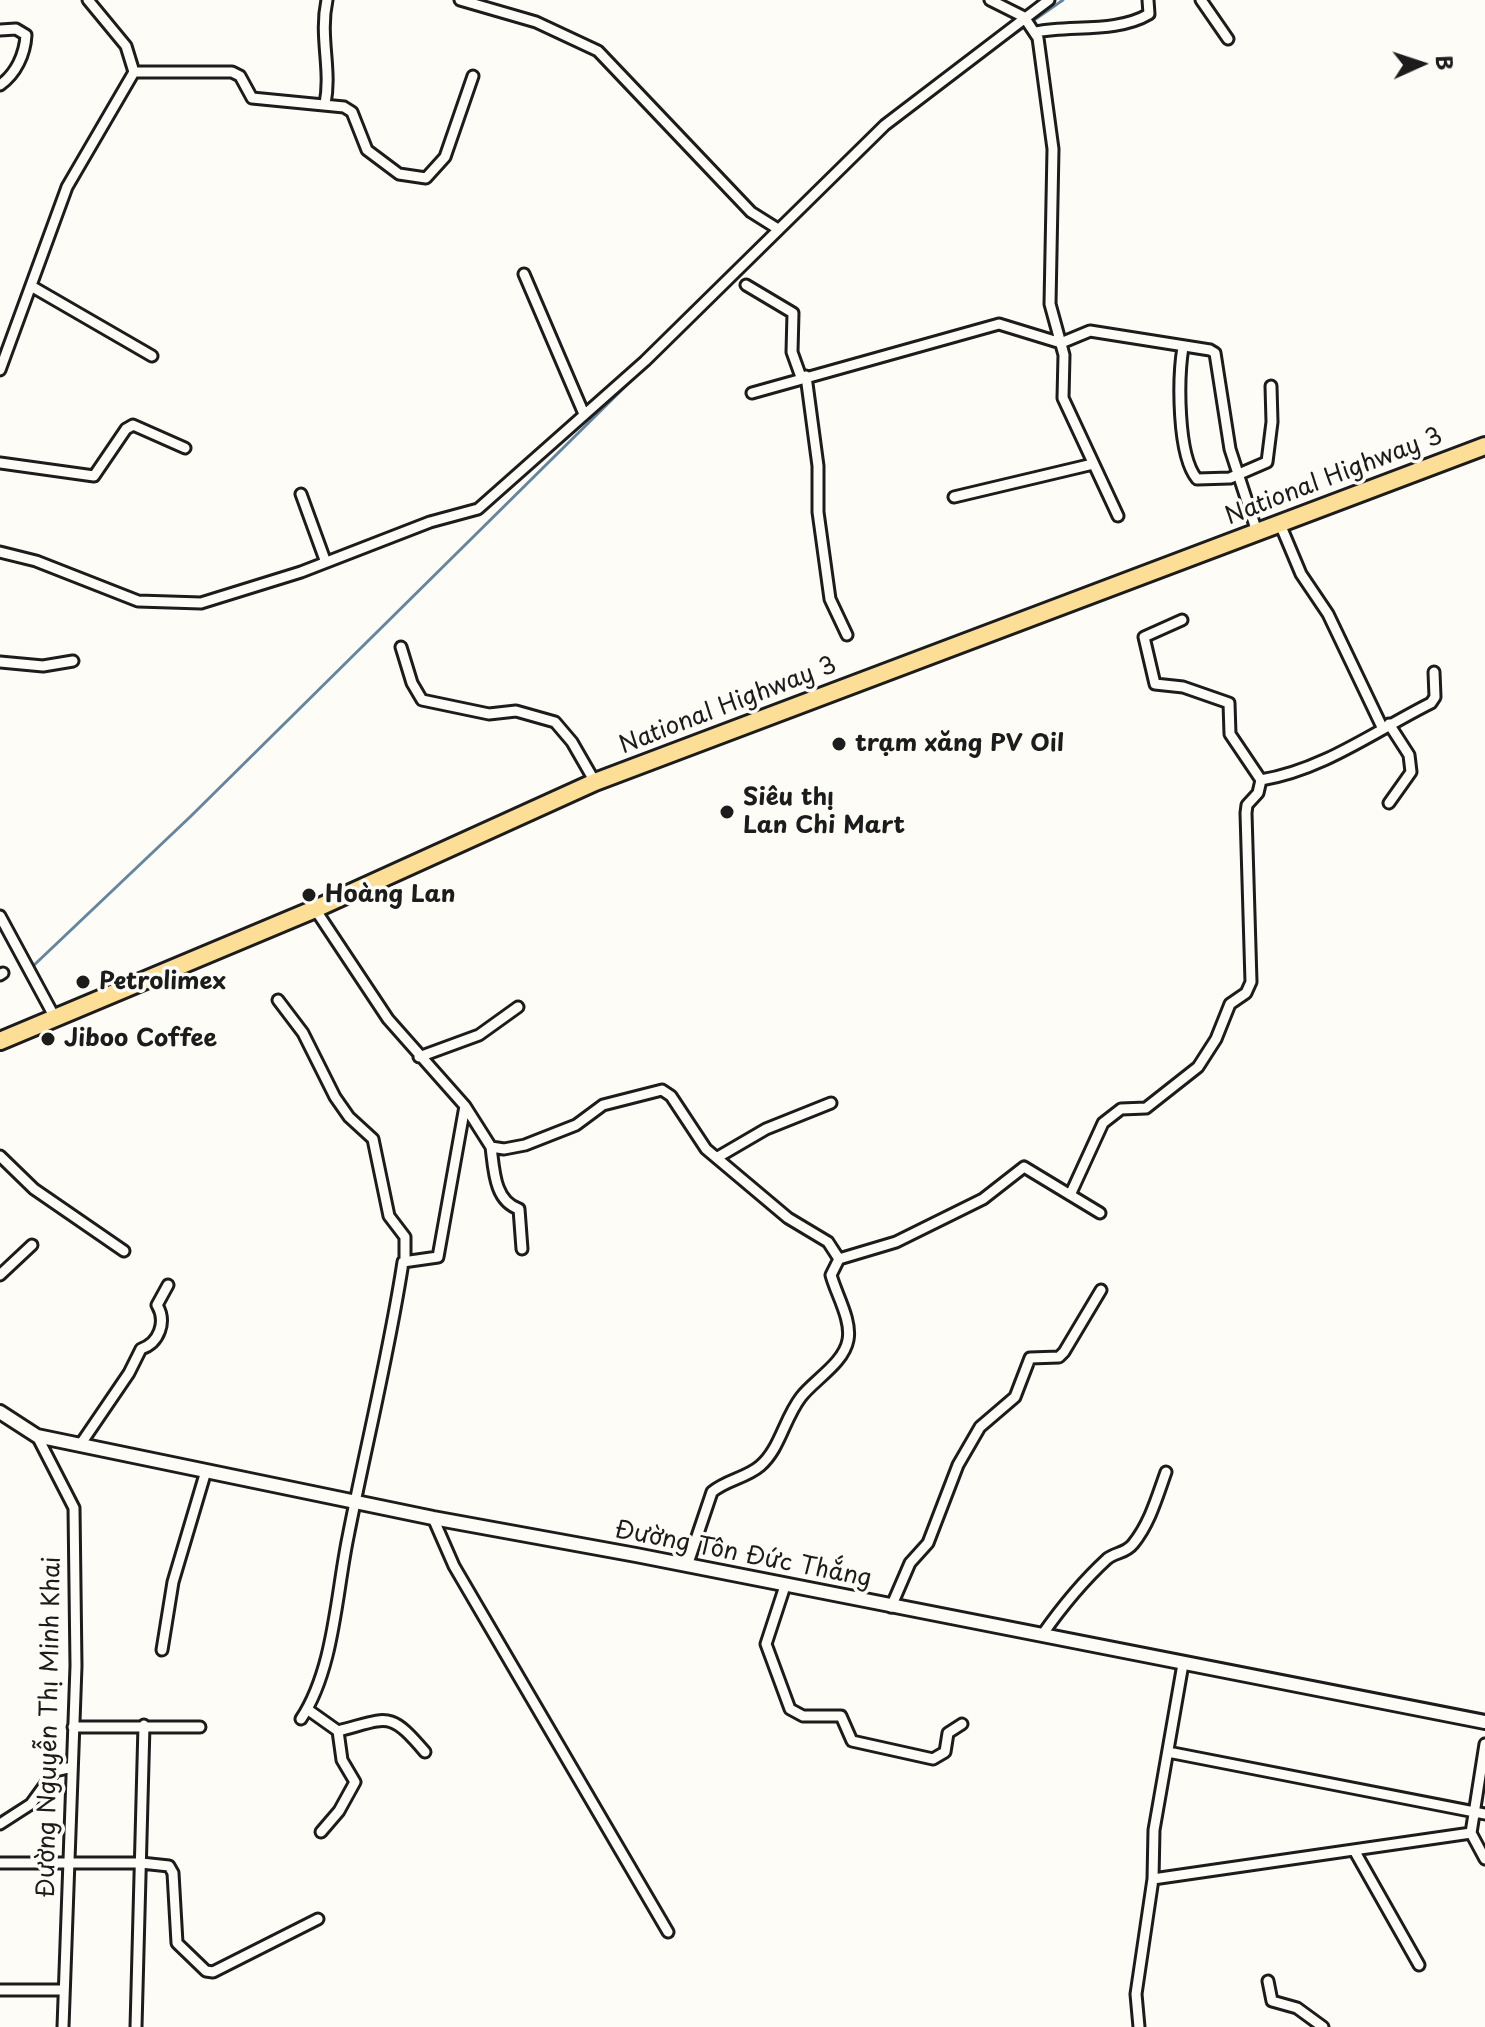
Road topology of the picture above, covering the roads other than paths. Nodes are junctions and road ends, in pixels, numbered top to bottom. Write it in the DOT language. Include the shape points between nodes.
graph roads {
  1 [pos="88,0"];
  2 [pos="327,0"];
  3 [pos="460,0"];
  4 [pos="990,0"];
  5 [pos="1049,0"];
  6 [pos="1148,0"];
  7 [pos="1201,0"];
  8 [pos="1030,24"];
  9 [pos="0,30"];
  10 [pos="1228,39"];
  11 [pos="134,72"];
  12 [pos="473,76"];
  13 [pos="0,85"];
  14 [pos="325,104"];
  15 [pos="778,229"];
  16 [pos="524,274"];
  17 [pos="746,285"];
  18 [pos="31,286"];
  19 [pos="1061,343"];
  20 [pos="1183,347"];
  21 [pos="152,356"];
  22 [pos="0,370"];
  23 [pos="803,377"];
  24 [pos="1271,386"];
  25 [pos="752,393"];
  26 [pos="584,414"];
  27 [pos="1485,446"];
  28 [pos="185,448"];
  29 [pos="0,463"];
  30 [pos="1093,464"];
  31 [pos="1238,473"];
  32 [pos="301,494"];
  33 [pos="954,497"];
  34 [pos="1118,516"];
  35 [pos="1280,524"];
  36 [pos="1257,532"];
  37 [pos="0,552"];
  38 [pos="325,560"];
  39 [pos="1182,620"];
  40 [pos="847,635"];
  41 [pos="401,647"];
  42 [pos="73,661"];
  43 [pos="0,662"];
  44 [pos="1434,672"];
  45 [pos="1385,726"];
  46 [pos="1261,780"];
  47 [pos="595,782"];
  48 [pos="1389,803"];
  49 [pos="315,909"];
  50 [pos="0,916"];
  51 [pos="278,1000"];
  52 [pos="518,1007"];
  53 [pos="54,1016"];
  54 [pos="0,1041"];
  55 [pos="419,1057"];
  56 [pos="831,1103"];
  57 [pos="465,1106"];
  58 [pos="491,1147"];
  59 [pos="0,1156"];
  60 [pos="718,1157"];
  61 [pos="1070,1195"];
  62 [pos="1100,1213"];
  63 [pos="32,1245"];
  64 [pos="522,1249"];
  65 [pos="124,1251"];
  66 [pos="405,1259"];
  67 [pos="839,1259"];
  68 [pos="0,1275"];
  69 [pos="168,1285"];
  70 [pos="1101,1290"];
  71 [pos="0,1412"];
  72 [pos="37,1436"];
  73 [pos="80,1445"];
  74 [pos="206,1471"];
  75 [pos="1166,1472"];
  76 [pos="356,1501"];
  77 [pos="433,1518"];
  78 [pos="687,1566"];
  79 [pos="785,1586"];
  80 [pos="891,1607"];
  81 [pos="1042,1635"];
  82 [pos="162,1650"];
  83 [pos="1183,1664"];
  84 [pos="307,1709"];
  85 [pos="301,1719"];
  86 [pos="1485,1722"];
  87 [pos="962,1724"];
  88 [pos="144,1725"];
  89 [pos="73,1727"];
  90 [pos="200,1727"];
  91 [pos="338,1731"];
  92 [pos="1485,1744"];
  93 [pos="425,1752"];
  94 [pos="1168,1752"];
  95 [pos="72,1767"];
  96 [pos="1480,1813"];
  97 [pos="0,1824"];
  98 [pos="321,1832"];
  99 [pos="1471,1833"];
  100 [pos="1354,1850"];
  101 [pos="1485,1859"];
  102 [pos="0,1863"];
  103 [pos="68,1863"];
  104 [pos="141,1863"];
  105 [pos="1153,1879"];
  106 [pos="318,1919"];
  107 [pos="668,1932"];
  108 [pos="1419,1965"];
  109 [pos="1268,1981"];
  110 [pos="0,1990"];
  111 [pos="62,1990"];
  112 [pos="63,2027"];
  113 [pos="136,2027"];
  114 [pos="1139,2027"];
  115 [pos="1323,2027"];
  1 -- 11 [label="street" via="126,46"];
  2 -- 14 [label="street" via="322,32"];
  3 -- 15 [label="street" via="536,22 598,51 751,212"];
  4 -- 8 [label="street"];
  5 -- 8 [label="street"];
  6 -- 8 [label="street" via="1149,14 1120,24"];
  7 -- 10 [label="street"];
  8 -- 15 [label="street" via="902,110"];
  8 -- 19 [label="street" via="1053,149 1050,304"];
  9 -- 13 [label="street" via="16,29 26,35 25,51"];
  11 -- 14 [label="street" via="232,72 252,98"];
  11 -- 18 [label="street" via="67,187"];
  12 -- 14 [label="street" via="445,157 426,178 394,171 364,146 348,109"];
  15 -- 26 [label="street"];
  16 -- 26 [label="street"];
  17 -- 23 [label="street" via="793,313 792,352"];
  18 -- 21 [label="street"];
  18 -- 22 [label="street"];
  19 -- 20 [label="street" via="1090,331"];
  19 -- 23 [label="street" via="999,324"];
  19 -- 30 [label="street" via="1063,398"];
  20 -- 31 [label="street" via="1215,353"];
  20 -- 31 [label="street" via="1181,404 1194,477 1230,478"];
  23 -- 25 [label="street"];
  23 -- 40 [label="street" via="818,466 818,512 830,599"];
  24 -- 31 [label="street" via="1267,462"];
  26 -- 38 [label="street" via="478,509"];
  27 -- 35 [label="highway, National Highway 3"];
  28 -- 29 [label="street" via="133,425 94,476"];
  30 -- 33 [label="street"];
  30 -- 34 [label="street"];
  31 -- 36 [label="street"];
  32 -- 38 [label="street"];
  35 -- 36 [label="highway, National Highway 3"];
  35 -- 45 [label="street" via="1301,574 1328,614"];
  36 -- 47 [label="highway, National Highway 3"];
  37 -- 38 [label="street" via="152,603 201,603"];
  39 -- 46 [label="street" via="1144,637 1155,684 1183,687 1229,703 1230,734"];
  41 -- 47 [label="street" via="422,700 489,714 516,711 555,722"];
  42 -- 43 [label="street" via="43,666"];
  44 -- 45 [label="street" via="1434,700"];
  45 -- 46 [label="street" via="1336,756"];
  45 -- 48 [label="street" via="1409,755 1411,772"];
  46 -- 61 [label="street" via="1246,813 1249,988 1230,1004 1207,1055 1189,1075 1146,1108 1121,1109 1103,1123"];
  47 -- 49 [label="highway, National Highway 3"];
  49 -- 53 [label="highway, National Highway 3"];
  49 -- 55 [label="street" via="378,1006"];
  50 -- 53 [label="street"];
  51 -- 66 [label="street" via="303,1033 335,1097 377,1147 389,1216 405,1237"];
  52 -- 55 [label="street" via="479,1035"];
  53 -- 54 [label="highway, National Highway 3"];
  55 -- 57 [label="street"];
  56 -- 60 [label="street" via="766,1129"];
  57 -- 58 [label="street"];
  57 -- 66 [label="street" via="438,1257"];
  58 -- 60 [label="street" via="525,1145 576,1125 603,1105 662,1090 706,1149"];
  58 -- 64 [label="street" via="504,1200 519,1209"];
  59 -- 65 [label="street" via="34,1189"];
  60 -- 67 [label="street" via="788,1218 828,1242"];
  61 -- 62 [label="street"];
  61 -- 67 [label="street" via="1024,1167 983,1199 896,1242"];
  63 -- 68 [label="street"];
  66 -- 76 [label="street"];
  67 -- 78 [label="street" via="831,1275 848,1328 844,1349 801,1397 781,1428 773,1453 758,1468 712,1492"];
  69 -- 73 [label="street" via="157,1302 160,1331 141,1349"];
  70 -- 80 [label="street" via="1064,1352 1059,1357 1030,1358 1015,1397 980,1427 953,1476 928,1543 910,1563"];
  71 -- 72 [label="main road, Đường Tôn Đức Thắng"];
  72 -- 73 [label="main road, Đường Tôn Đức Thắng"];
  72 -- 89 [label="street, Đường Nguyễn Thị Minh Khai" via="74,1508"];
  73 -- 74 [label="main road, Đường Tôn Đức Thắng"];
  74 -- 76 [label="main road, Đường Tôn Đức Thắng"];
  74 -- 82 [label="street" via="173,1582"];
  75 -- 81 [label="street" via="1152,1514 1130,1549 1109,1557"];
  76 -- 77 [label="main road, Đường Tôn Đức Thắng"];
  76 -- 84 [label="street" via="328,1646"];
  77 -- 78 [label="main road, Đường Tôn Đức Thắng"];
  77 -- 107 [label="street" via="454,1566"];
  78 -- 79 [label="main road, Đường Tôn Đức Thắng"];
  79 -- 80 [label="main road, Đường Tôn Đức Thắng"];
  79 -- 87 [label="street" via="766,1644 790,1709 803,1716 841,1716 852,1741 933,1759 945,1752 948,1733"];
  80 -- 81 [label="main road, Đường Tôn Đức Thắng"];
  81 -- 83 [label="main road, Đường Tôn Đức Thắng"];
  83 -- 86 [label="main road, Đường Tôn Đức Thắng"];
  83 -- 94 [label="street"];
  84 -- 85 [label="street"];
  84 -- 91 [label="street"];
  88 -- 89 [label="street"];
  88 -- 90 [label="street"];
  88 -- 104 [label="street"];
  89 -- 95 [label="street, Đường Nguyễn Thị Minh Khai"];
  91 -- 93 [label="street" via="389,1719 403,1726"];
  91 -- 98 [label="street" via="342,1760 355,1782"];
  92 -- 96 [label="street"];
  94 -- 96 [label="street"];
  94 -- 105 [label="street" via="1154,1830"];
  95 -- 97 [label="street" via="55,1771 31,1804"];
  95 -- 103 [label="street, Đường Nguyễn Thị Minh Khai"];
  96 -- 99 [label="street"];
  99 -- 100 [label="street"];
  99 -- 101 [label="street"];
  100 -- 105 [label="street"];
  100 -- 108 [label="street"];
  102 -- 103 [label="street"];
  103 -- 104 [label="street"];
  103 -- 111 [label="street, Đường Nguyễn Thị Minh Khai"];
  104 -- 106 [label="street" via="169,1866 177,1943 206,1971 224,1968"];
  104 -- 113 [label="street"];
  105 -- 114 [label="street" via="1136,1994"];
  109 -- 115 [label="street" via="1272,2001 1297,2008"];
  110 -- 111 [label="street"];
  111 -- 112 [label="street, Đường Nguyễn Thị Minh Khai"];
}
